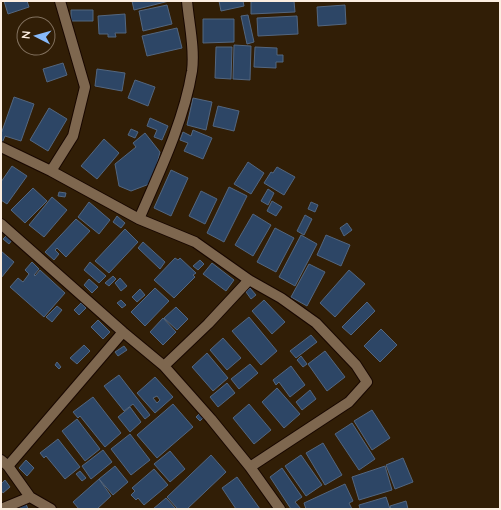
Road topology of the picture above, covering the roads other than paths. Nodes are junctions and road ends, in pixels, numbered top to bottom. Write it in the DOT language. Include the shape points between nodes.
graph roads {
  1 [pos="60,1"];
  2 [pos="187,1"];
  3 [pos="1,147"];
  4 [pos="51,171"];
  5 [pos="140,219"];
  6 [pos="1,224"];
  7 [pos="249,280"];
  8 [pos="123,332"];
  9 [pos="164,366"];
  10 [pos="4,463"];
  11 [pos="250,467"];
  12 [pos="30,497"];
  13 [pos="1,509"];
  14 [pos="51,509"];
  15 [pos="280,509"];
  1 -- 4 [label="street" via="85,87 73,136"];
  2 -- 5 [label="street" via="192,71 173,140"];
  3 -- 4 [label="street"];
  4 -- 5 [label="street"];
  5 -- 7 [label="street" via="195,242"];
  6 -- 8 [label="street"];
  7 -- 9 [label="street"];
  7 -- 11 [label="street" via="281,298 316,323 356,365 367,382 349,402"];
  8 -- 9 [label="street"];
  8 -- 10 [label="street"];
  9 -- 11 [label="street"];
  10 -- 12 [label="street"];
  11 -- 15 [label="street"];
  12 -- 13 [label="street"];
  12 -- 14 [label="street"];
}
